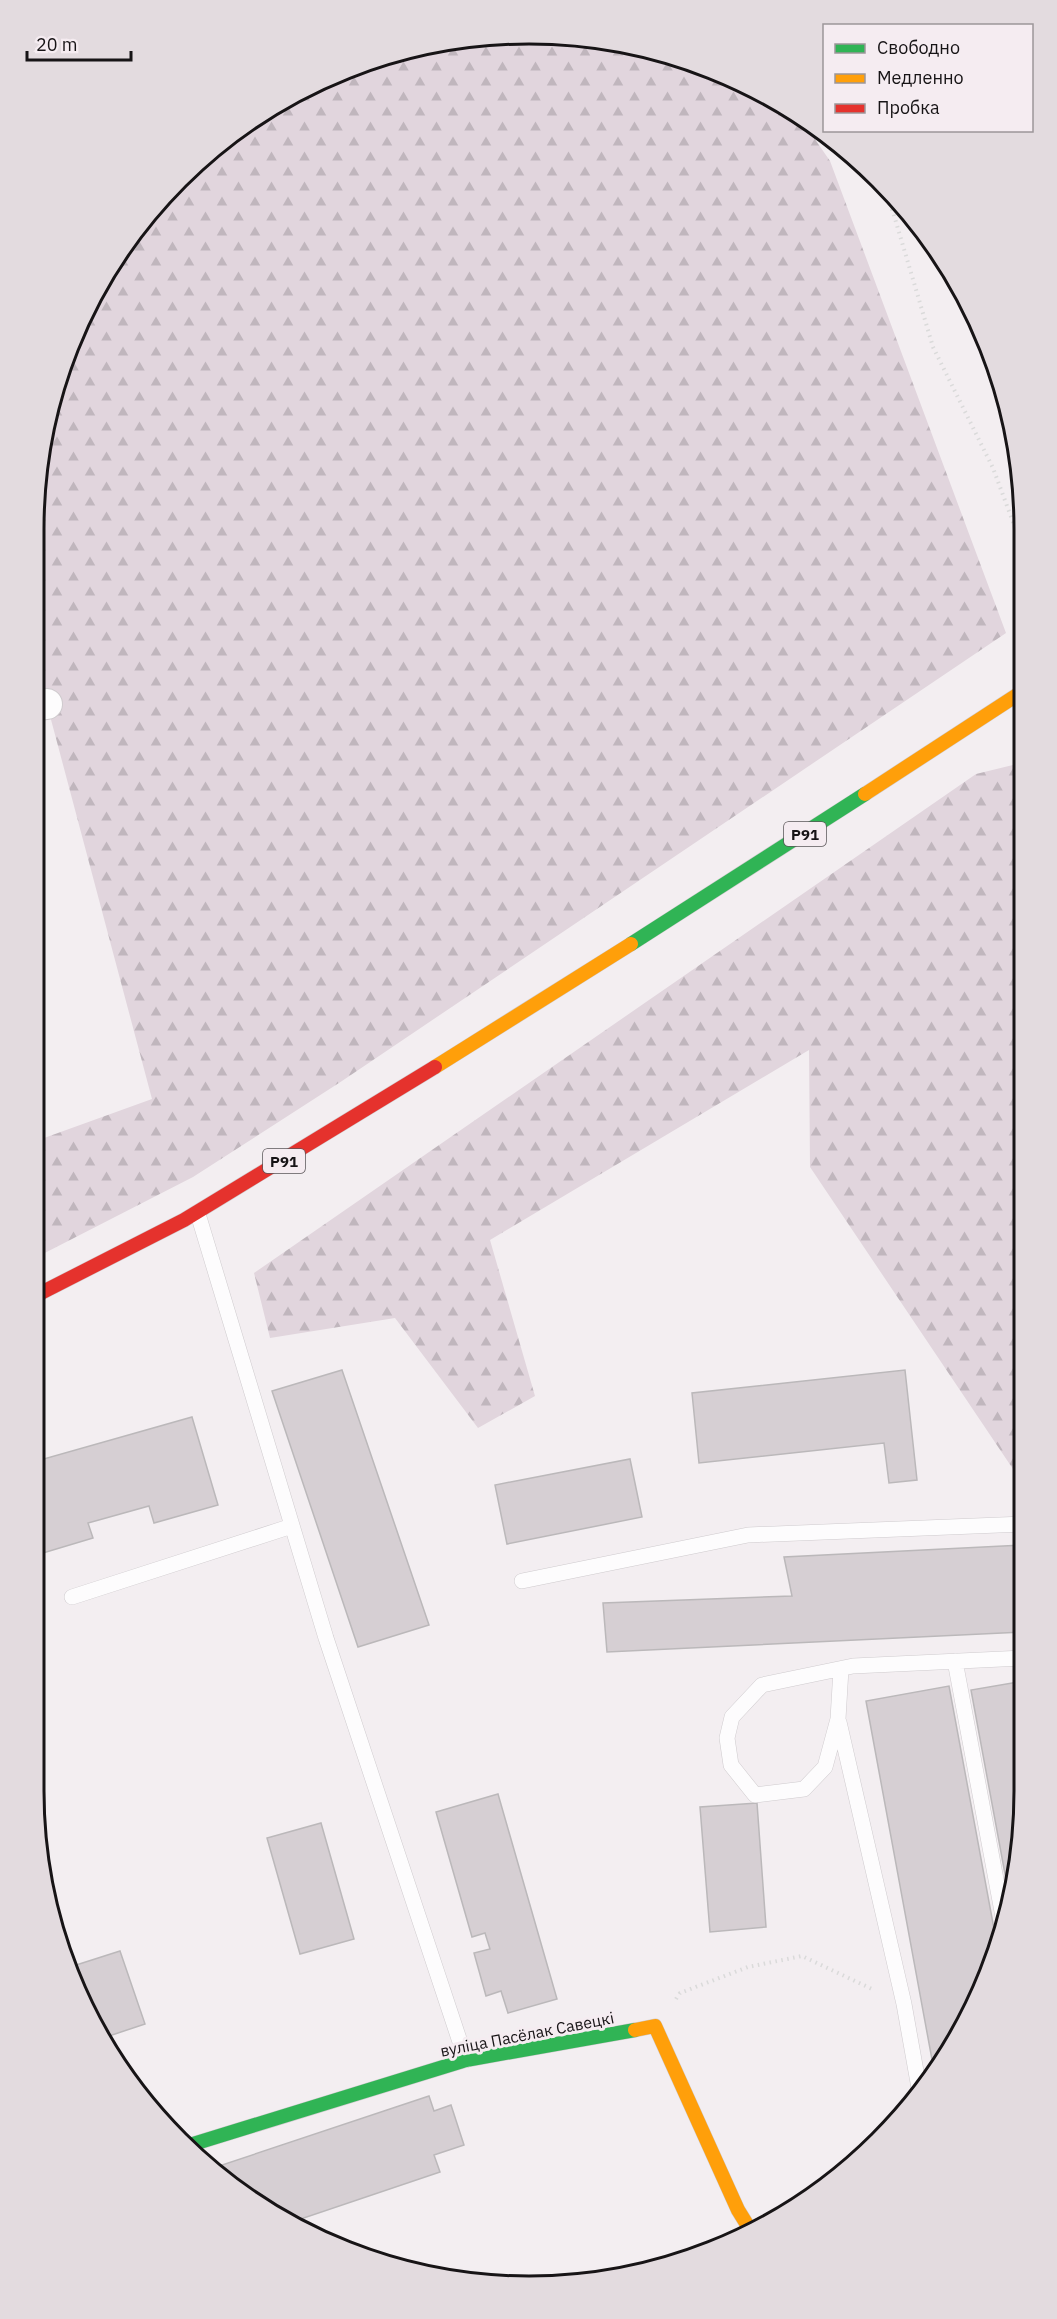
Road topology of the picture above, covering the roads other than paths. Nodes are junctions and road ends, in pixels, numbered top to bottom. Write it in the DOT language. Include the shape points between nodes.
graph roads {
  1 [pos="1014,697"];
  2 [pos="198,1214"];
  3 [pos="44,1292"];
  4 [pos="1014,1524"];
  5 [pos="292,1526"];
  6 [pos="522,1581"];
  7 [pos="72,1597"];
  8 [pos="1014,1659"];
  9 [pos="955,1662"];
  10 [pos="841,1669"];
  11 [pos="838,1719"];
  12 [pos="1000,1902"];
  13 [pos="466,2060"];
  14 [pos="917,2080"];
  15 [pos="196,2143"];
  16 [pos="746,2223"];
  1 -- 2 [label="main road, Р91" via="700,902"];
  2 -- 3 [label="main road, Р91"];
  2 -- 5 [label="lane"];
  4 -- 6 [label="lane" via="748,1534"];
  5 -- 7 [label="lane"];
  5 -- 13 [label="lane"];
  8 -- 9 [label="lane"];
  9 -- 10 [label="lane"];
  9 -- 12 [label="lane"];
  10 -- 11 [label="lane"];
  10 -- 11 [label="lane" via="762,1685 732,1717 727,1738 731,1765 755,1795 804,1789 825,1767"];
  11 -- 14 [label="lane"];
  13 -- 15 [label="main road, вуліца Пасёлак Савецкі"];
  13 -- 16 [label="main road, вуліца Пасёлак Савецкі" via="655,2026"];
}
